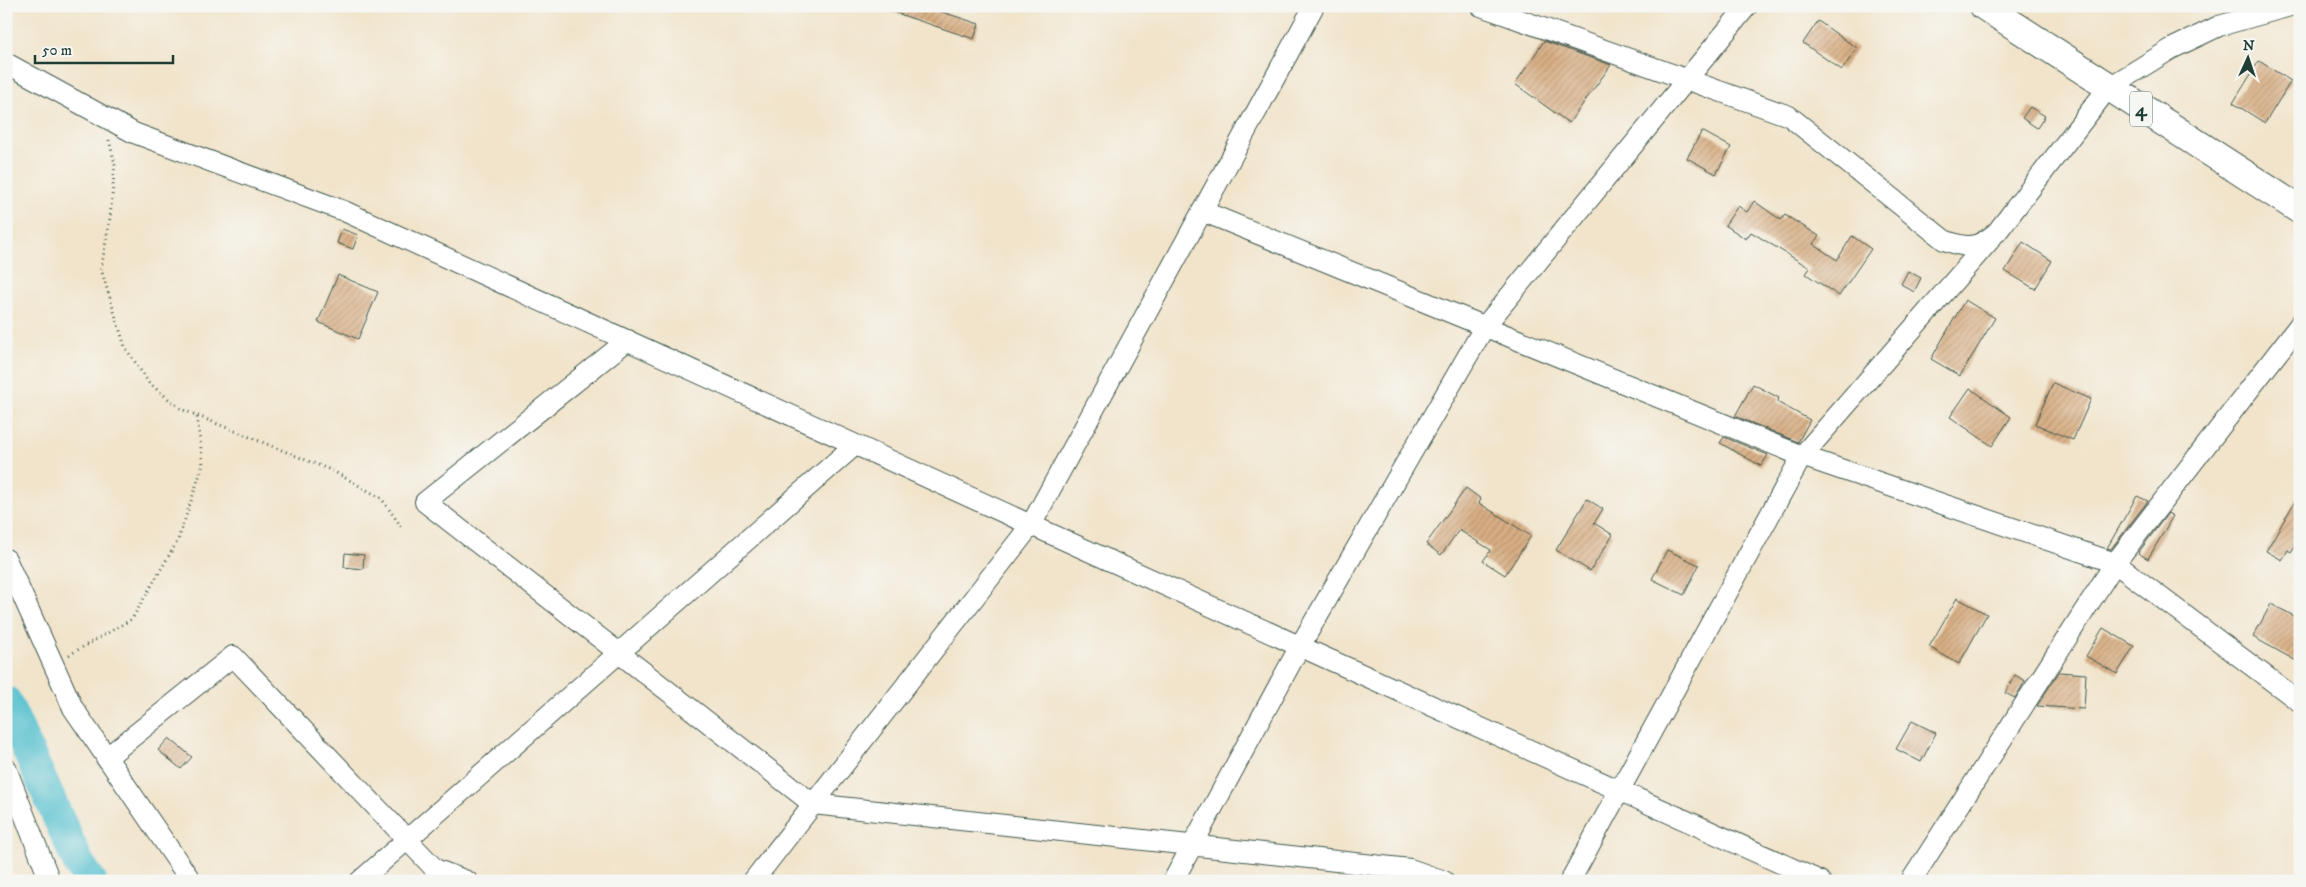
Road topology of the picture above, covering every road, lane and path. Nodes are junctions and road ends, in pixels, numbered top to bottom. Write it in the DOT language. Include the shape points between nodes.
graph roads {
  1 [pos="1314,6"];
  2 [pos="1481,6"];
  3 [pos="1747,6"];
  4 [pos="1984,6"];
  5 [pos="2290,6"];
  6 [pos="6,63"];
  7 [pos="1687,80"];
  8 [pos="2108,88"];
  9 [pos="102,116"];
  10 [pos="2300,210"];
  11 [pos="1202,211"];
  12 [pos="1997,232"];
  13 [pos="2300,324"];
  14 [pos="1485,326"];
  15 [pos="628,340"];
  16 [pos="197,416"];
  17 [pos="855,445"];
  18 [pos="1802,456"];
  19 [pos="1031,525"];
  20 [pos="404,529"];
  21 [pos="6,559"];
  22 [pos="2115,563"];
  23 [pos="1300,646"];
  24 [pos="619,653"];
  25 [pos="53,664"];
  26 [pos="2300,702"];
  27 [pos="106,758"];
  28 [pos="6,768"];
  29 [pos="1620,791"];
  30 [pos="813,804"];
  31 [pos="407,840"];
  32 [pos="1192,845"];
  33 [pos="50,881"];
  34 [pos="191,881"];
  35 [pos="360,881"];
  36 [pos="467,881"];
  37 [pos="752,881"];
  38 [pos="1173,881"];
  39 [pos="1444,881"];
  40 [pos="1570,881"];
  41 [pos="1820,881"];
  42 [pos="1912,881"];
  1 -- 11 [label="street"];
  2 -- 7 [label="street"];
  3 -- 7 [label="street"];
  4 -- 8 [label="highway, 4"];
  5 -- 8 [label="street" via="2219,26 2171,49"];
  6 -- 9 [label="street"];
  7 -- 12 [label="street" via="1789,116 1944,240 1969,247 1981,244"];
  7 -- 14 [label="street"];
  8 -- 10 [label="highway, 4"];
  8 -- 12 [label="street"];
  9 -- 15 [label="street" via="134,133 344,211"];
  9 -- 16 [label="path" via="115,164 101,269 124,347 149,383 181,409"];
  11 -- 14 [label="street"];
  11 -- 19 [label="street"];
  12 -- 18 [label="street"];
  13 -- 22 [label="street"];
  14 -- 18 [label="street"];
  14 -- 23 [label="street"];
  15 -- 17 [label="street"];
  15 -- 24 [label="street" via="425,502"];
  16 -- 20 [label="path" via="332,471 373,493 381,498"];
  16 -- 25 [label="path" via="203,465 178,540 132,619"];
  17 -- 19 [label="street"];
  17 -- 24 [label="street"];
  18 -- 22 [label="street"];
  18 -- 29 [label="street"];
  19 -- 23 [label="street"];
  19 -- 30 [label="street"];
  21 -- 25 [label="street"];
  22 -- 26 [label="street"];
  22 -- 42 [label="street"];
  23 -- 29 [label="street"];
  23 -- 32 [label="street"];
  24 -- 30 [label="street"];
  24 -- 31 [label="street"];
  25 -- 27 [label="street" via="73,708"];
  27 -- 31 [label="street" via="232,656"];
  27 -- 34 [label="street"];
  28 -- 33 [label="street"];
  29 -- 40 [label="street"];
  29 -- 41 [label="street"];
  30 -- 32 [label="street"];
  30 -- 37 [label="street"];
  31 -- 35 [label="street"];
  31 -- 36 [label="street" via="435,869"];
  32 -- 38 [label="street"];
  32 -- 39 [label="street" via="1410,869"];
}
